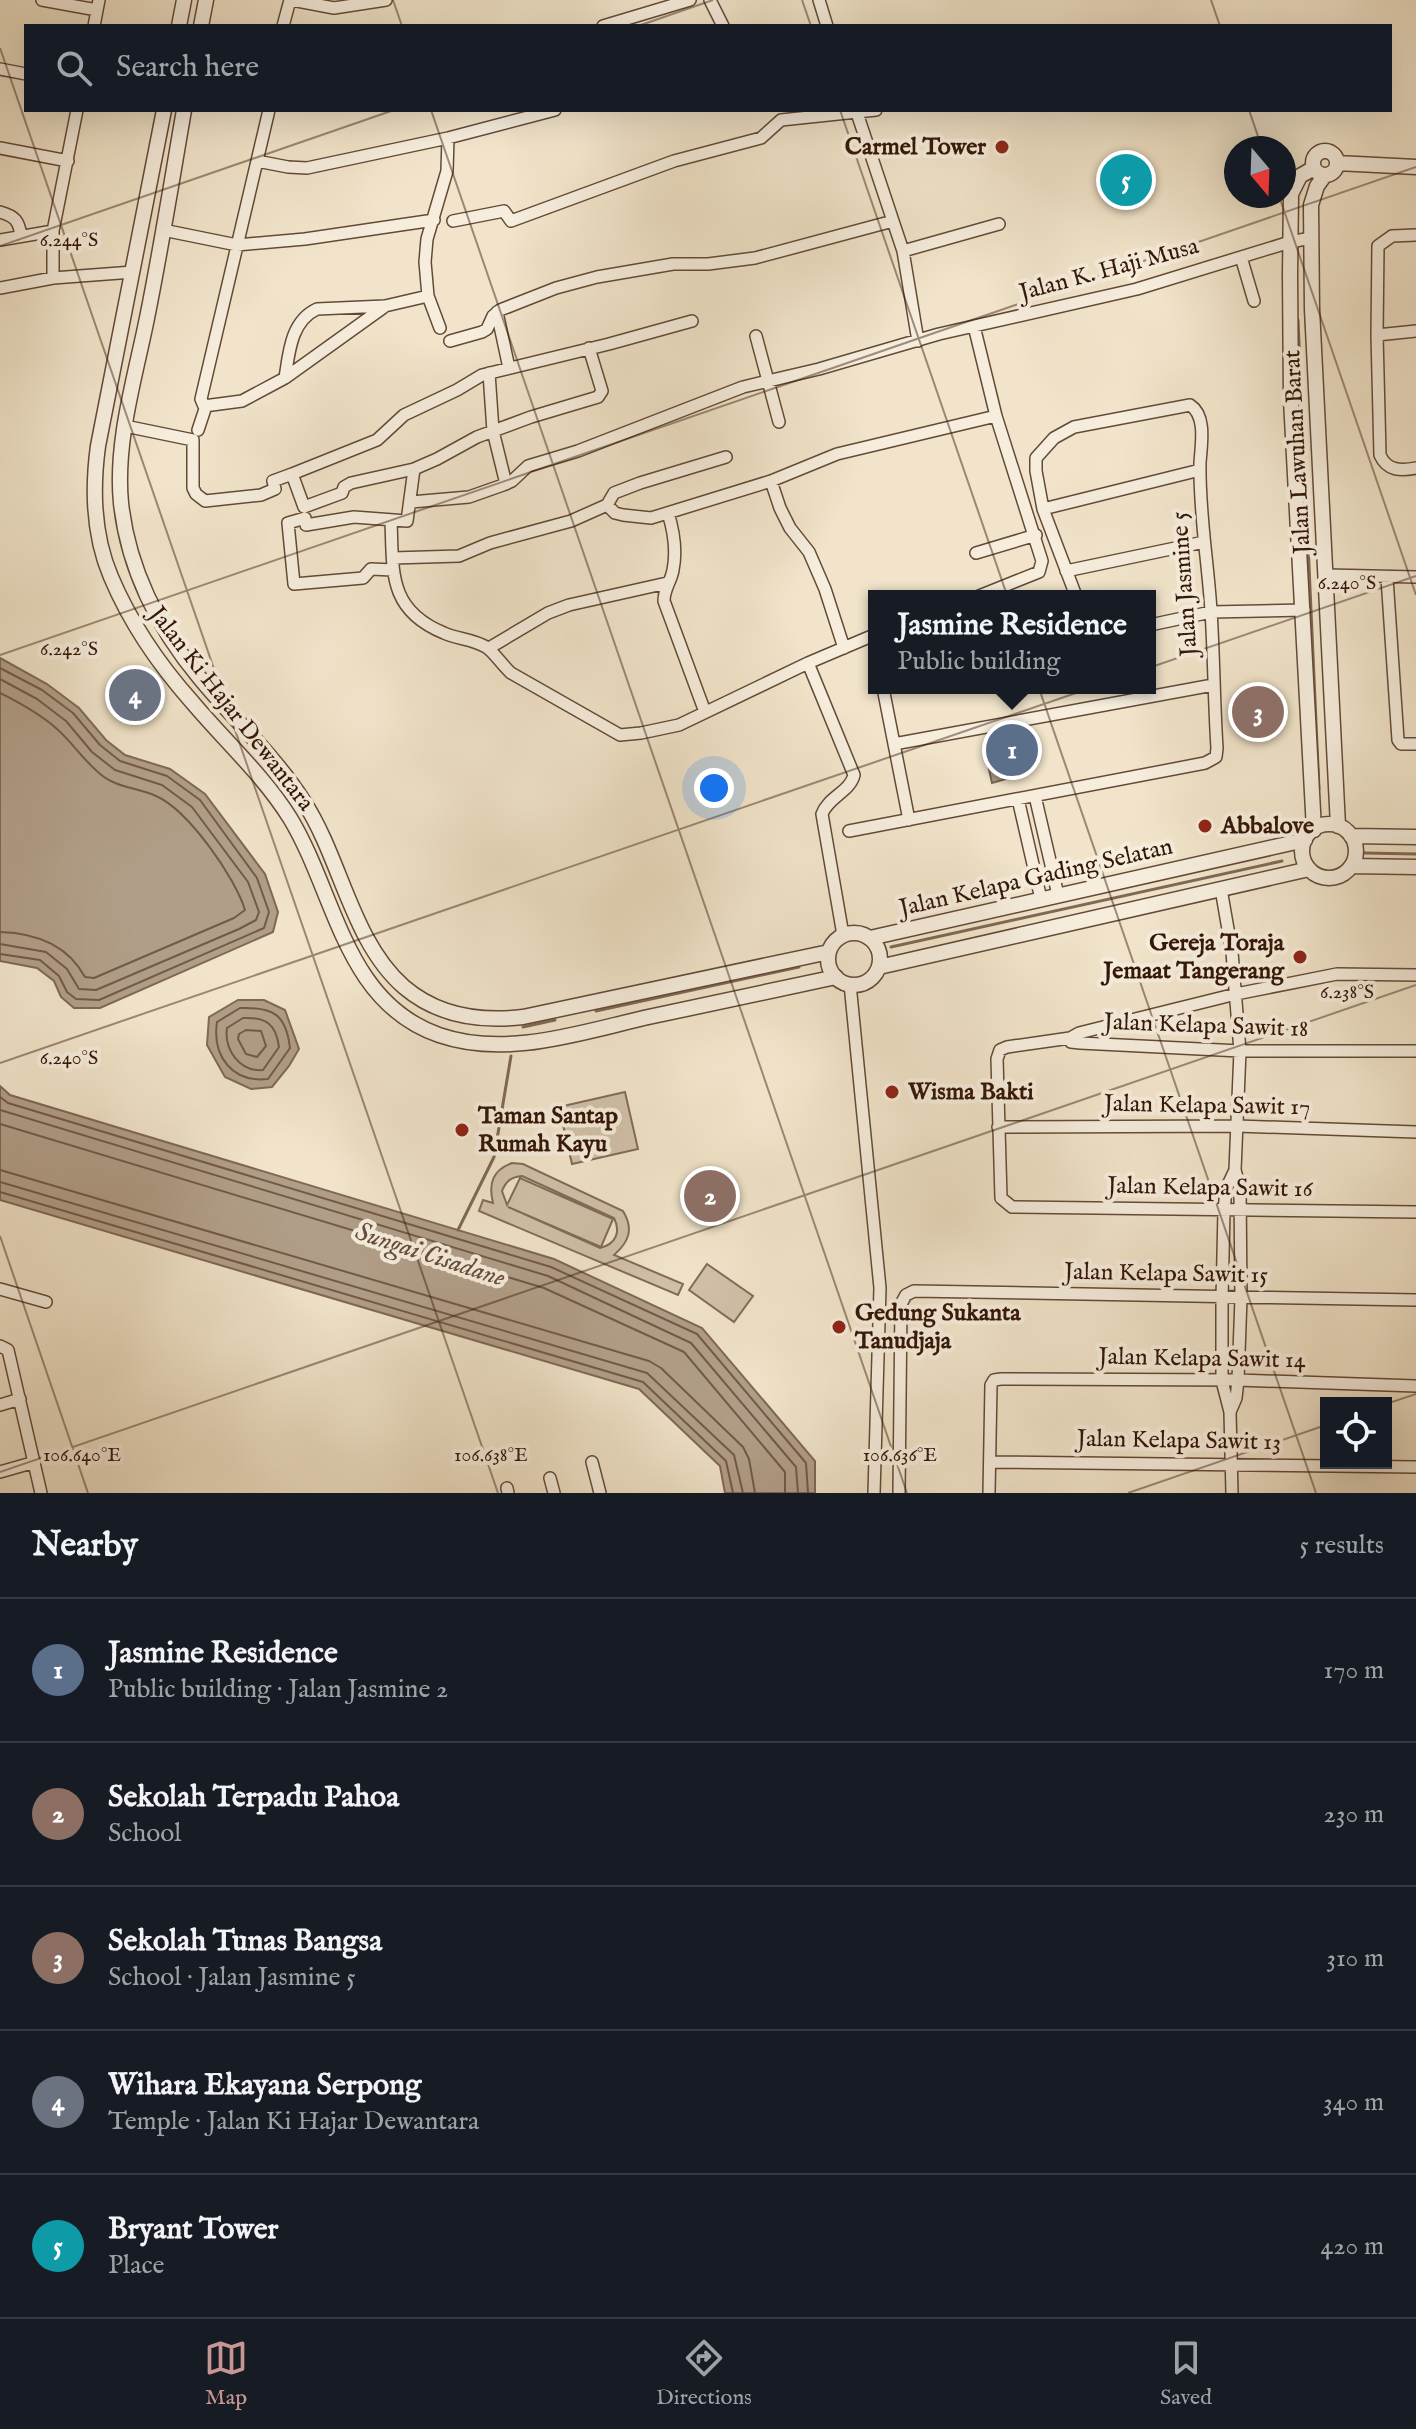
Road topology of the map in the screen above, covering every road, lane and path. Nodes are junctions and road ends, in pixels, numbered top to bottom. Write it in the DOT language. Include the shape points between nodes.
graph roads {
  1 [pos="42,0"];
  2 [pos="184,0"];
  3 [pos="206,0"];
  4 [pos="291,0"];
  5 [pos="386,0"];
  6 [pos="690,0"];
  7 [pos="819,0"];
  8 [pos="714,1"];
  9 [pos="98,5"];
  10 [pos="635,22"];
  11 [pos="179,24"];
  12 [pos="201,24"];
  13 [pos="284,24"];
  14 [pos="722,24"];
  15 [pos="826,24"];
  16 [pos="0,69"];
  17 [pos="24,74"];
  18 [pos="77,112"];
  19 [pos="164,112"];
  20 [pos="184,112"];
  21 [pos="269,112"];
  22 [pos="547,112"];
  23 [pos="848,112"];
  24 [pos="856,112"];
  25 [pos="448,138"];
  26 [pos="0,148"];
  27 [pos="68,161"];
  28 [pos="257,161"];
  29 [pos="1337,163"];
  30 [pos="1416,167"];
  31 [pos="1319,172"];
  32 [pos="0,212"];
  33 [pos="434,220"];
  34 [pos="453,221"];
  35 [pos="893,221"];
  36 [pos="999,224"];
  37 [pos="163,230"];
  38 [pos="53,231"];
  39 [pos="1416,235"];
  40 [pos="21,236"];
  41 [pos="1311,238"];
  42 [pos="0,240"];
  43 [pos="1290,242"];
  44 [pos="237,245"];
  45 [pos="903,251"];
  46 [pos="1241,257"];
  47 [pos="133,272"];
  48 [pos="53,278"];
  49 [pos="0,288"];
  50 [pos="428,296"];
  51 [pos="1254,301"];
  52 [pos="385,306"];
  53 [pos="1291,307"];
  54 [pos="1312,309"];
  55 [pos="497,312"];
  56 [pos="692,321"];
  57 [pos="974,326"];
  58 [pos="440,328"];
  59 [pos="1416,331"];
  60 [pos="1377,335"];
  61 [pos="756,336"];
  62 [pos="450,341"];
  63 [pos="918,341"];
  64 [pos="589,348"];
  65 [pos="509,368"];
  66 [pos="489,373"];
  67 [pos="285,378"];
  68 [pos="768,381"];
  69 [pos="206,406"];
  70 [pos="996,416"];
  71 [pos="779,422"];
  72 [pos="125,426"];
  73 [pos="198,430"];
  74 [pos="493,431"];
  75 [pos="726,457"];
  76 [pos="1416,468"];
  77 [pos="414,469"];
  78 [pos="1200,470"];
  79 [pos="292,474"];
  80 [pos="771,481"];
  81 [pos="506,484"];
  82 [pos="411,502"];
  83 [pos="607,505"];
  84 [pos="1043,509"];
  85 [pos="304,512"];
  86 [pos="668,513"];
  87 [pos="391,520"];
  88 [pos="1036,535"];
  89 [pos="1204,542"];
  90 [pos="976,553"];
  91 [pos="393,564"];
  92 [pos="1066,571"];
  93 [pos="1327,575"];
  94 [pos="1416,577"];
  95 [pos="1387,578"];
  96 [pos="667,583"];
  97 [pos="993,590"];
  98 [pos="1074,590"];
  99 [pos="1304,610"];
  100 [pos="1211,612"];
  101 [pos="1156,624"];
  102 [pos="868,638"];
  103 [pos="489,648"];
  104 [pos="844,648"];
  105 [pos="808,663"];
  106 [pos="1213,685"];
  107 [pos="884,694"];
  108 [pos="705,712"];
  109 [pos="894,744"];
  110 [pos="1416,744"];
  111 [pos="1035,796"];
  112 [pos="1018,799"];
  113 [pos="909,820"];
  114 [pos="1338,826"];
  115 [pos="849,831"];
  116 [pos="1310,835"];
  117 [pos="1351,836"];
  118 [pos="1416,837"];
  119 [pos="1352,866"];
  120 [pos="1416,867"];
  121 [pos="1309,869"];
  122 [pos="1221,889"];
  123 [pos="1058,895"];
  124 [pos="1041,899"];
  125 [pos="843,935"];
  126 [pos="870,938"];
  127 [pos="829,952"];
  128 [pos="805,958"];
  129 [pos="879,967"];
  130 [pos="1416,975"];
  131 [pos="843,980"];
  132 [pos="809,983"];
  133 [pos="1236,994"];
  134 [pos="575,1006"];
  135 [pos="583,1031"];
  136 [pos="1070,1038"];
  137 [pos="1240,1051"];
  138 [pos="1416,1051"];
  139 [pos="1237,1126"];
  140 [pos="998,1127"];
  141 [pos="1416,1132"];
  142 [pos="1235,1170"];
  143 [pos="1224,1211"];
  144 [pos="1241,1211"];
  145 [pos="1416,1212"];
  146 [pos="0,1289"];
  147 [pos="1222,1298"];
  148 [pos="1241,1298"];
  149 [pos="1416,1300"];
  150 [pos="46,1302"];
  151 [pos="0,1346"];
  152 [pos="1238,1380"];
  153 [pos="1222,1381"];
  154 [pos="1416,1386"];
  155 [pos="20,1399"];
  156 [pos="0,1405"];
  157 [pos="1230,1412"];
  158 [pos="35,1462"];
  159 [pos="592,1462"];
  160 [pos="990,1462"];
  161 [pos="1232,1463"];
  162 [pos="1416,1467"];
  163 [pos="0,1472"];
  164 [pos="550,1478"];
  165 [pos="41,1493"];
  166 [pos="554,1493"];
  167 [pos="600,1493"];
  168 [pos="874,1493"];
  169 [pos="899,1493"];
  170 [pos="989,1493"];
  171 [pos="1232,1493"];
  1 -- 9 [label="street"];
  2 -- 11 [label="street"];
  3 -- 12 [label="street"];
  4 -- 5 [label="street" via="334,8"];
  4 -- 13 [label="street"];
  6 -- 10 [label="street"];
  7 -- 15 [label="street"];
  8 -- 14 [label="street"];
  16 -- 17 [label="street"];
  18 -- 27 [label="street"];
  19 -- 47 [label="street, Jalan Ki Hajar Dewantara"];
  20 -- 37 [label="street, Jalan Ki Hajar Dewantara"];
  21 -- 28 [label="street"];
  22 -- 25 [label="street"];
  23 -- 34 [label="street" via="781,120 761,138 674,161 511,221 504,211"];
  24 -- 35 [label="street"];
  25 -- 28 [label="street" via="307,168"];
  25 -- 33 [label="street" via="447,171"];
  26 -- 27 [label="street"];
  27 -- 38 [label="street"];
  28 -- 44 [label="street"];
  29 -- 30 [label="street"];
  29 -- 31 [label="street" via="1334,172"];
  29 -- 31 [label="street" via="1325,151 1316,155"];
  31 -- 41 [label="street, Jalan Lawuhan Barat"];
  31 -- 43 [label="street" via="1300,176 1291,194"];
  32 -- 40 [label="street" via="13,216"];
  33 -- 44 [label="street"];
  33 -- 50 [label="street" via="426,250"];
  35 -- 45 [label="street"];
  35 -- 55 [label="street" via="755,258 597,277"];
  36 -- 45 [label="street"];
  37 -- 44 [label="street"];
  37 -- 72 [label="street, Jalan Ki Hajar Dewantara"];
  38 -- 40 [label="street"];
  38 -- 48 [label="street"];
  39 -- 60 [label="street" via="1392,236 1378,246"];
  40 -- 42 [label="street"];
  41 -- 43 [label="street, Jalan K. Haji Musa"];
  41 -- 54 [label="street, Jalan Lawuhan Barat"];
  43 -- 46 [label="street, Jalan K. Haji Musa"];
  43 -- 53 [label="street"];
  44 -- 69 [label="street" via="201,399"];
  45 -- 63 [label="street"];
  46 -- 51 [label="street"];
  46 -- 57 [label="street, Jalan K. Haji Musa" via="1137,289"];
  47 -- 48 [label="street"];
  47 -- 135 [label="street, Jalan Ki Hajar Dewantara" via="98,446 94,511 111,577 137,627 192,702 256,771 289,816 352,957 390,1008 413,1024 475,1043 500,1045"];
  48 -- 49 [label="street"];
  50 -- 52 [label="street"];
  50 -- 58 [label="street"];
  52 -- 67 [label="street"];
  52 -- 67 [label="street" via="308,313 295,330"];
  53 -- 54 [label="street"];
  53 -- 99 [label="street"];
  54 -- 93 [label="street, Jalan Lawuhan Barat"];
  55 -- 62 [label="street" via="487,329"];
  55 -- 65 [label="street"];
  56 -- 64 [label="street"];
  57 -- 63 [label="street, Jalan K. Haji Musa"];
  57 -- 70 [label="street"];
  59 -- 60 [label="street"];
  60 -- 76 [label="street" via="1380,455 1396,470"];
  61 -- 68 [label="street"];
  63 -- 68 [label="street, Jalan K. Haji Musa"];
  64 -- 65 [label="street"];
  64 -- 74 [label="street" via="602,391 598,397"];
  65 -- 66 [label="street"];
  66 -- 74 [label="street"];
  66 -- 79 [label="street" via="404,415 377,440"];
  67 -- 69 [label="street" via="242,401"];
  68 -- 71 [label="street"];
  68 -- 81 [label="street, Jalan K. Haji Musa" via="534,464"];
  69 -- 73 [label="street"];
  70 -- 80 [label="street" via="837,454"];
  70 -- 88 [label="street"];
  72 -- 79 [label="street" via="193,440 193,488 205,501 261,495 275,489 273,481"];
  72 -- 134 [label="street, Jalan Ki Hajar Dewantara" via="121,508 143,586 174,645 304,801 385,967 427,1002 477,1019 523,1017"];
  74 -- 77 [label="street"];
  74 -- 81 [label="street"];
  75 -- 83 [label="street" via="621,490"];
  77 -- 82 [label="street"];
  77 -- 85 [label="street" via="351,483"];
  78 -- 84 [label="street"];
  78 -- 84 [label="street, Jalan Jasmine 5" via="1201,424 1190,405 1074,427 1054,438 1036,458"];
  78 -- 89 [label="street, Jalan Jasmine 5"];
  79 -- 85 [label="street"];
  80 -- 86 [label="street"];
  80 -- 104 [label="street" via="790,528 809,552"];
  81 -- 82 [label="street, Jalan K. Haji Musa" via="469,497"];
  82 -- 87 [label="street" via="407,521"];
  83 -- 86 [label="street" via="632,518"];
  83 -- 91 [label="street" via="459,556"];
  84 -- 92 [label="street"];
  85 -- 87 [label="street" via="306,525 354,517"];
  85 -- 91 [label="street" via="288,523 294,584 363,578 371,569"];
  86 -- 96 [label="street" via="676,538 673,574"];
  87 -- 91 [label="street"];
  88 -- 90 [label="street"];
  88 -- 97 [label="street" via="1041,570"];
  89 -- 92 [label="street"];
  89 -- 100 [label="street, Jalan Jasmine 5"];
  91 -- 103 [label="street" via="398,593 408,610 442,633"];
  92 -- 98 [label="street"];
  93 -- 95 [label="street"];
  93 -- 114 [label="street, Jalan Lawuhan Barat"];
  94 -- 95 [label="street"];
  95 -- 110 [label="street" via="1398,740"];
  96 -- 103 [label="street" via="569,605"];
  96 -- 108 [label="street" via="664,601"];
  99 -- 100 [label="street"];
  99 -- 116 [label="street"];
  100 -- 101 [label="street"];
  100 -- 106 [label="street, Jalan Jasmine 5"];
  102 -- 104 [label="street"];
  103 -- 108 [label="street" via="511,673 620,735 679,725"];
  104 -- 105 [label="street"];
  105 -- 108 [label="street"];
  105 -- 125 [label="street" via="854,775 822,814"];
  106 -- 109 [label="street"];
  106 -- 111 [label="street, Jalan Jasmine 5" via="1216,757"];
  107 -- 109 [label="street"];
  109 -- 113 [label="street"];
  111 -- 112 [label="street"];
  111 -- 123 [label="street"];
  112 -- 113 [label="street"];
  112 -- 124 [label="street"];
  113 -- 115 [label="street"];
  114 -- 116 [label="street"];
  114 -- 117 [label="street"];
  116 -- 121 [label="street" via="1303,855"];
  116 -- 123 [label="street, Jalan Kelapa Gading Selatan"];
  117 -- 118 [label="street"];
  117 -- 119 [label="street" via="1356,851"];
  119 -- 120 [label="street"];
  119 -- 121 [label="street" via="1331,878"];
  121 -- 122 [label="street"];
  122 -- 129 [label="street"];
  122 -- 133 [label="street"];
  123 -- 124 [label="street, Jalan Kelapa Gading Selatan"];
  124 -- 126 [label="street, Jalan Kelapa Gading Selatan"];
  125 -- 126 [label="street"];
  125 -- 127 [label="street"];
  126 -- 129 [label="street" via="878,948"];
  127 -- 128 [label="street, Jalan Ki Hajar Dewantara"];
  127 -- 131 [label="street" via="829,966"];
  128 -- 132 [label="street" via="817,966"];
  128 -- 134 [label="street, Jalan Ki Hajar Dewantara"];
  129 -- 131 [label="street" via="866,982"];
  130 -- 133 [label="street" via="1337,974"];
  131 -- 132 [label="street, Jalan Ki Hajar Dewantara"];
  131 -- 168 [label="street" via="880,1288"];
  132 -- 135 [label="street, Jalan Ki Hajar Dewantara"];
  133 -- 136 [label="street"];
  133 -- 137 [label="street"];
  134 -- 135 [label="street"];
  136 -- 137 [label="street, Jalan Kelapa Sawit 18" via="1080,1043"];
  136 -- 140 [label="street, Jalan Kelapa Sawit 18" via="1000,1050"];
  137 -- 138 [label="street, Jalan Kelapa Sawit 18"];
  137 -- 139 [label="street"];
  139 -- 140 [label="street, Jalan Kelapa Sawit 17"];
  139 -- 141 [label="street, Jalan Kelapa Sawit 17"];
  139 -- 142 [label="street"];
  140 -- 143 [label="street, Jalan Kelapa Sawit 16" via="1001,1198 1012,1207"];
  142 -- 143 [label="street"];
  142 -- 144 [label="street"];
  143 -- 144 [label="street, Jalan Kelapa Sawit 16"];
  143 -- 147 [label="street"];
  144 -- 145 [label="street, Jalan Kelapa Sawit 16"];
  144 -- 148 [label="street"];
  146 -- 150 [label="street"];
  147 -- 148 [label="street, Jalan Kelapa Sawit 15"];
  147 -- 153 [label="street"];
  147 -- 169 [label="street, Jalan Kelapa Sawit 15" via="914,1291 906,1295 901,1304"];
  148 -- 149 [label="street, Jalan Kelapa Sawit 15"];
  148 -- 152 [label="street"];
  151 -- 155 [label="street" via="8,1350"];
  152 -- 153 [label="street, Jalan Kelapa Sawit 14"];
  152 -- 154 [label="street, Jalan Kelapa Sawit 14"];
  152 -- 157 [label="street"];
  153 -- 157 [label="street"];
  153 -- 160 [label="street, Jalan Kelapa Sawit 14" via="994,1380"];
  155 -- 156 [label="street"];
  155 -- 158 [label="street"];
  157 -- 161 [label="street"];
  158 -- 163 [label="street"];
  158 -- 165 [label="street"];
  159 -- 167 [label="street"];
  160 -- 161 [label="street, Jalan Kelapa Sawit 13"];
  160 -- 170 [label="street"];
  161 -- 162 [label="street, Jalan Kelapa Sawit 13"];
  161 -- 171 [label="street"];
  164 -- 166 [label="street"];
}
